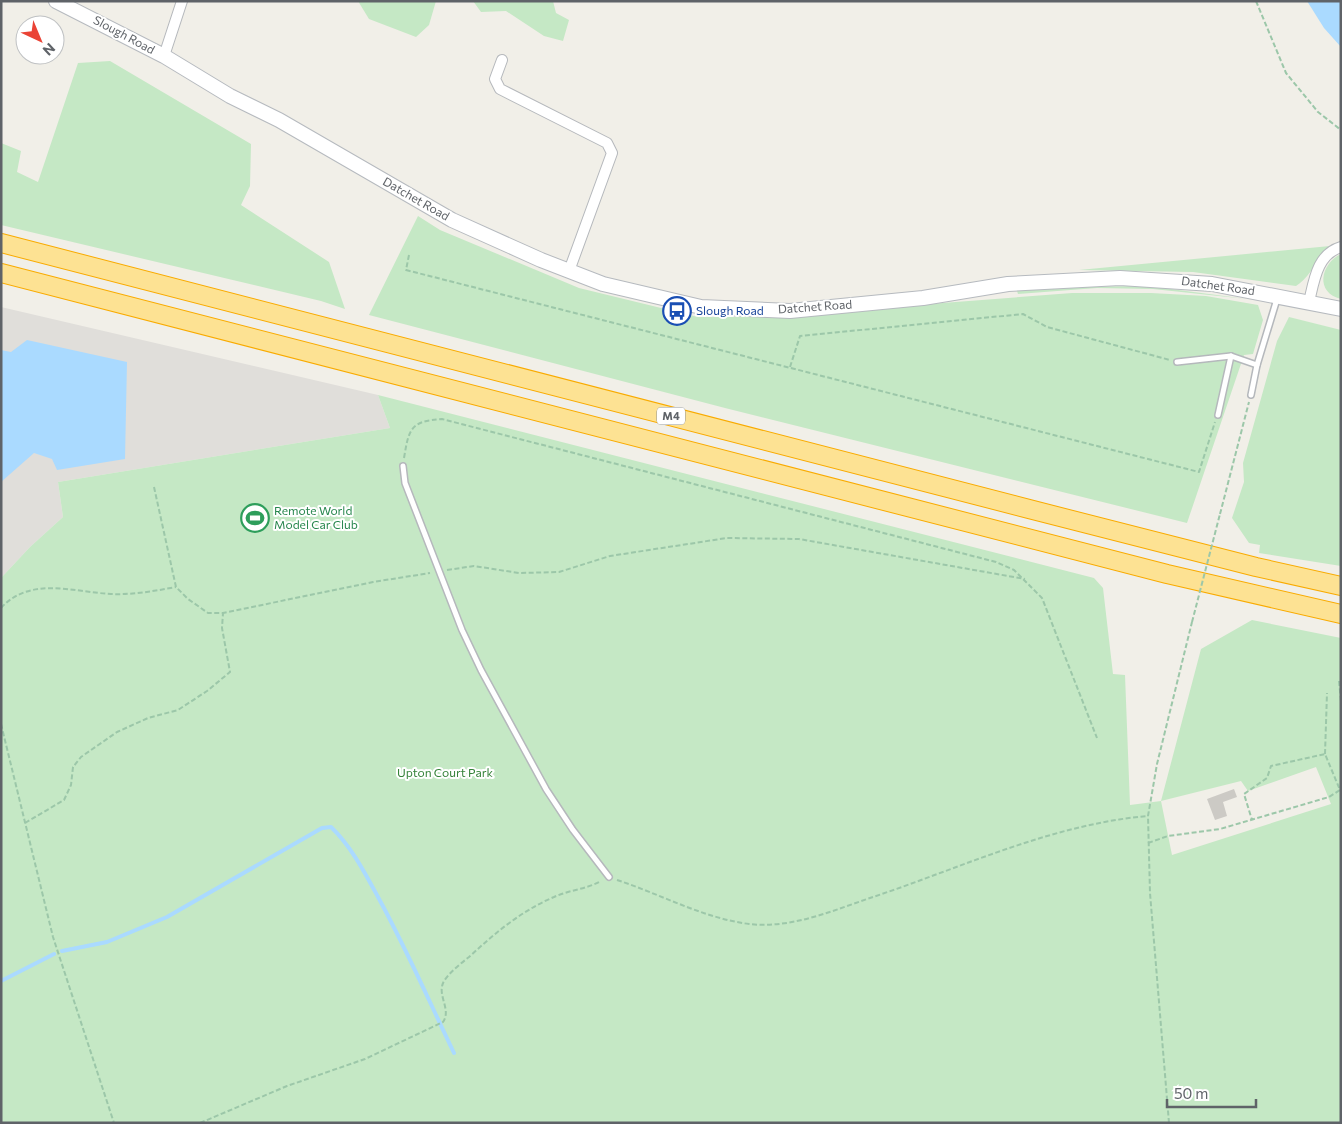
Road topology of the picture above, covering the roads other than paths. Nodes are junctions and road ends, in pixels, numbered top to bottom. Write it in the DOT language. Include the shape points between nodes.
graph roads {
  1 [pos="56,1"];
  2 [pos="182,1"];
  3 [pos="164,56"];
  4 [pos="502,60"];
  5 [pos="1,243"];
  6 [pos="1341,247"];
  7 [pos="569,271"];
  8 [pos="1,273"];
  9 [pos="1278,296"];
  10 [pos="1309,302"];
  11 [pos="1341,309"];
  12 [pos="1232,356"];
  13 [pos="1177,362"];
  14 [pos="1256,365"];
  15 [pos="1251,395"];
  16 [pos="1218,415"];
  17 [pos="403,466"];
  18 [pos="1341,586"];
  19 [pos="1341,614"];
  20 [pos="609,877"];
  1 -- 3 [label="main road, Slough Road"];
  2 -- 3 [label="street"];
  3 -- 7 [label="main road, Datchet Road" via="452,220"];
  4 -- 7 [label="street" via="494,79 500,89 606,143 612,153"];
  5 -- 18 [label="highway, M4" via="1029,509"];
  6 -- 10 [label="street" via="1322,261"];
  7 -- 9 [label="main road, Datchet Road" via="602,284 701,307 790,311 923,298 1008,284 1075,279 1165,280 1212,284"];
  8 -- 19 [label="highway, M4" via="1131,564"];
  9 -- 10 [label="main road, Datchet Road"];
  9 -- 14 [label="lane"];
  10 -- 11 [label="main road, Datchet Road"];
  12 -- 13 [label="lane"];
  12 -- 14 [label="lane"];
  12 -- 16 [label="lane"];
  14 -- 15 [label="lane"];
  17 -- 20 [label="lane" via="405,483 462,630 514,735 574,830"];
}
